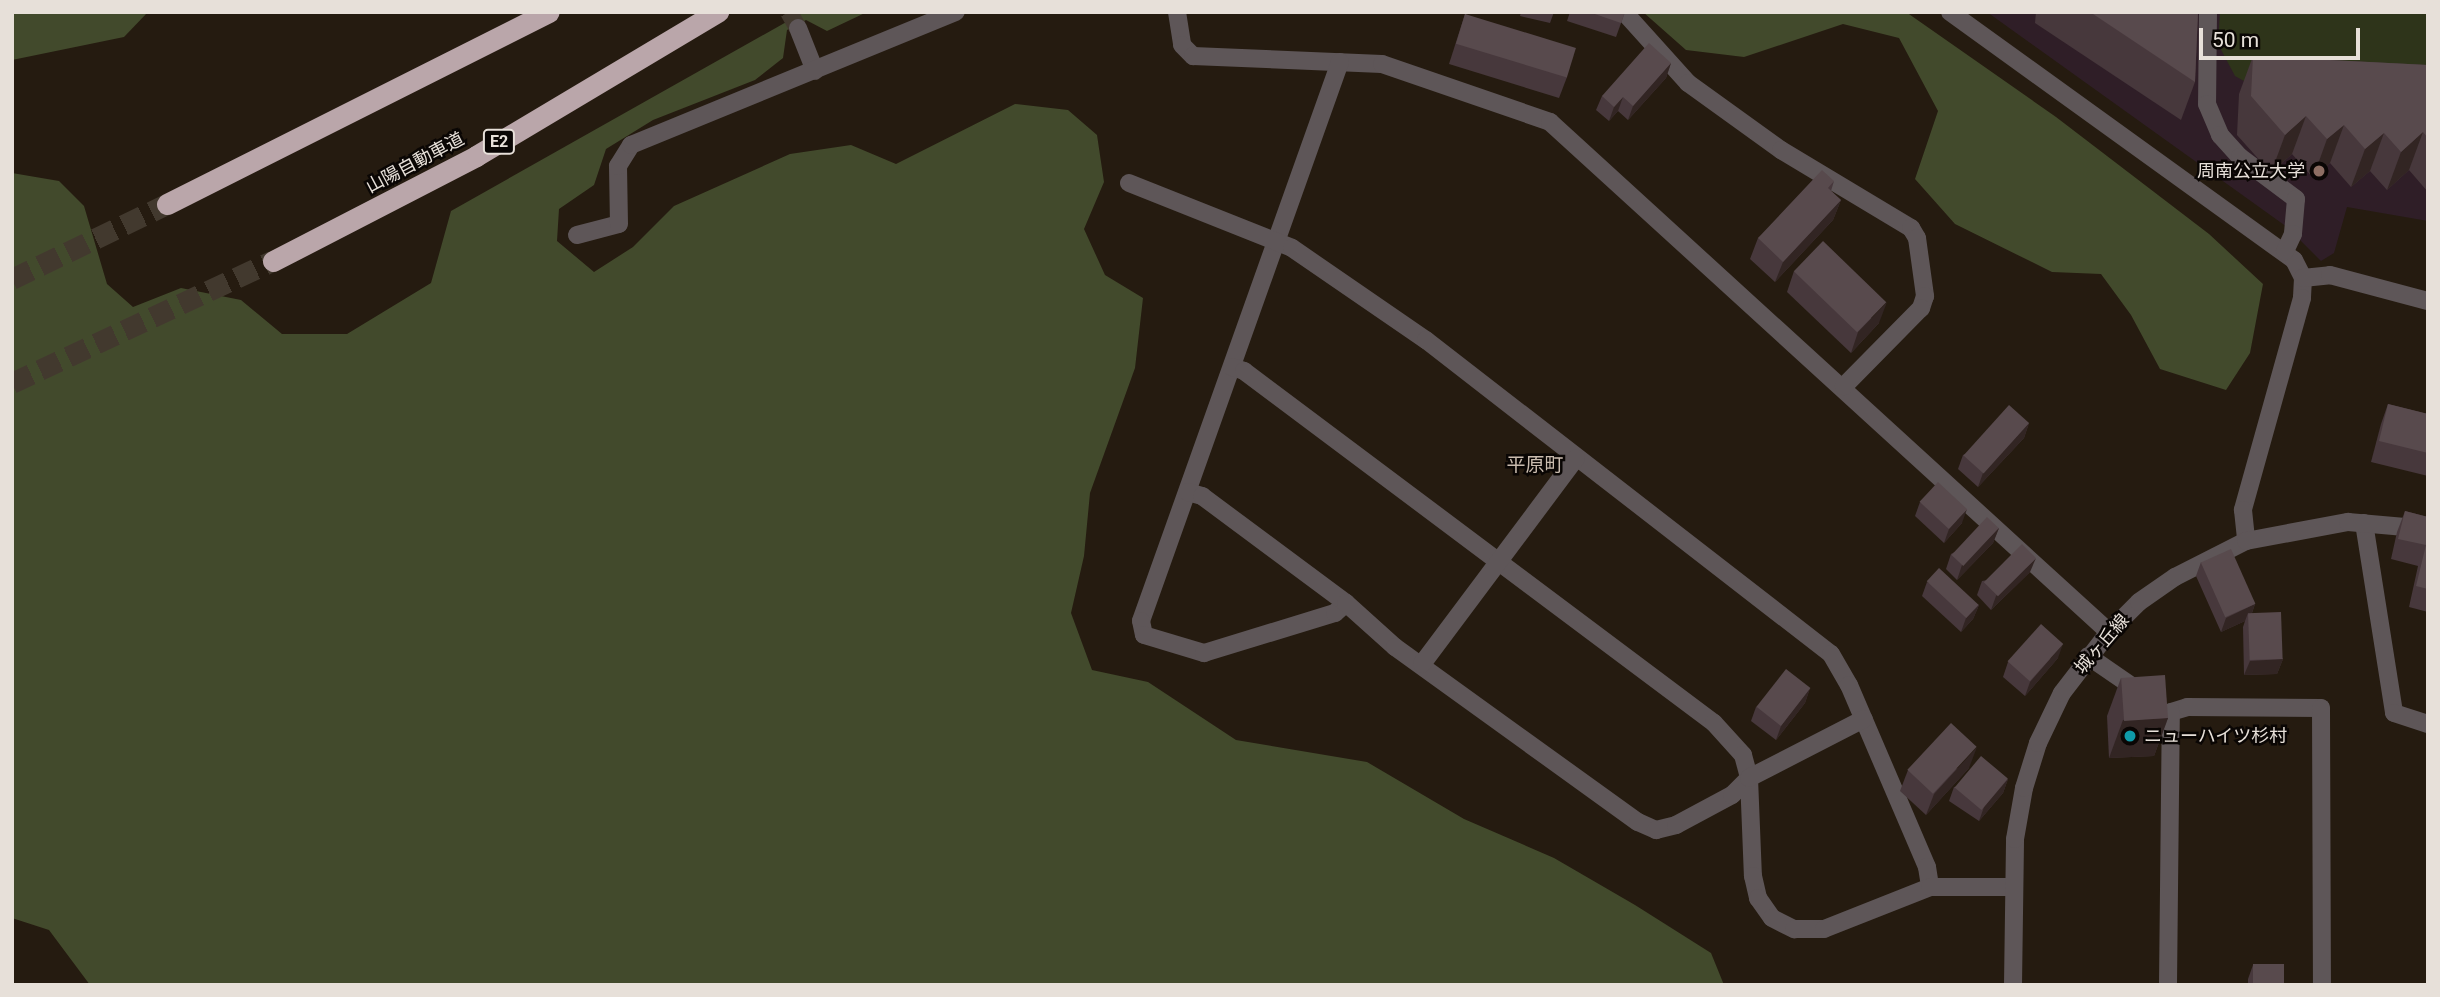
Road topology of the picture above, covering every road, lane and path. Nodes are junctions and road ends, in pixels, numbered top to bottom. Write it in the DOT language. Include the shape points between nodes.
graph roads {
  1 [pos="548,12"];
  2 [pos="718,12"];
  3 [pos="956,12"];
  4 [pos="1177,12"];
  5 [pos="1624,12"];
  6 [pos="1950,12"];
  7 [pos="2208,12"];
  8 [pos="797,28"];
  9 [pos="1340,62"];
  10 [pos="815,71"];
  11 [pos="1129,183"];
  12 [pos="167,204"];
  13 [pos="577,235"];
  14 [pos="1277,239"];
  15 [pos="2285,251"];
  16 [pos="273,261"];
  17 [pos="2303,278"];
  18 [pos="2428,301"];
  19 [pos="1232,367"];
  20 [pos="1844,386"];
  21 [pos="1576,457"];
  22 [pos="1188,492"];
  23 [pos="2364,523"];
  24 [pos="2428,529"];
  25 [pos="2246,541"];
  26 [pos="1499,560"];
  27 [pos="1346,603"];
  28 [pos="2109,632"];
  29 [pos="2088,656"];
  30 [pos="1422,664"];
  31 [pos="2171,712"];
  32 [pos="1864,719"];
  33 [pos="2428,724"];
  34 [pos="1749,778"];
  35 [pos="1930,887"];
  36 [pos="2013,887"];
  37 [pos="2013,985"];
  38 [pos="2168,985"];
  39 [pos="2322,985"];
  1 -- 12 [label="highway"];
  2 -- 16 [label="highway, 山陽自動車道 / E2" via="476,156"];
  3 -- 10 [label="street"];
  4 -- 9 [label="street" via="1182,45 1193,56"];
  5 -- 20 [label="street" via="1688,83 1781,150 1911,229 1917,238 1925,296 1921,308"];
  6 -- 15 [label="street"];
  7 -- 15 [label="street" via="2207,104 2220,135 2239,157 2296,199 2293,234"];
  8 -- 10 [label="street"];
  9 -- 14 [label="street"];
  9 -- 20 [label="street" via="1382,64 1550,122"];
  10 -- 13 [label="street" via="631,145 618,166 619,223"];
  11 -- 14 [label="street"];
  14 -- 19 [label="street"];
  14 -- 21 [label="street" via="1426,340"];
  15 -- 17 [label="street"];
  17 -- 18 [label="street" via="2330,275"];
  17 -- 25 [label="street" via="2302,298 2243,510"];
  19 -- 22 [label="street"];
  19 -- 26 [label="street" via="1244,371"];
  20 -- 28 [label="street"];
  21 -- 26 [label="street"];
  21 -- 32 [label="street" via="1831,654"];
  22 -- 27 [label="street" via="1202,496"];
  22 -- 27 [label="street" via="1141,621 1144,635 1204,653 1335,613"];
  23 -- 24 [label="street, 城ヶ丘線"];
  23 -- 25 [label="street, 城ヶ丘線" via="2307,526"];
  23 -- 33 [label="street" via="2394,713"];
  25 -- 28 [label="street, 城ヶ丘線" via="2175,577 2139,602"];
  26 -- 30 [label="street"];
  26 -- 34 [label="street" via="1714,723 1744,755"];
  27 -- 30 [label="street"];
  28 -- 29 [label="street, 城ヶ丘線"];
  29 -- 31 [label="street"];
  29 -- 36 [label="street, 城ヶ丘線" via="2062,693 2038,743 2015,839"];
  30 -- 34 [label="street" via="1638,822 1656,830 1676,825 1732,795"];
  31 -- 38 [label="street"];
  31 -- 39 [label="street" via="2187,707 2321,708"];
  32 -- 34 [label="street"];
  32 -- 35 [label="street" via="1927,867"];
  34 -- 35 [label="street" via="1753,876 1758,898 1772,918 1794,929 1824,929"];
  35 -- 36 [label="street"];
  36 -- 37 [label="street, 城ヶ丘線"];
}
